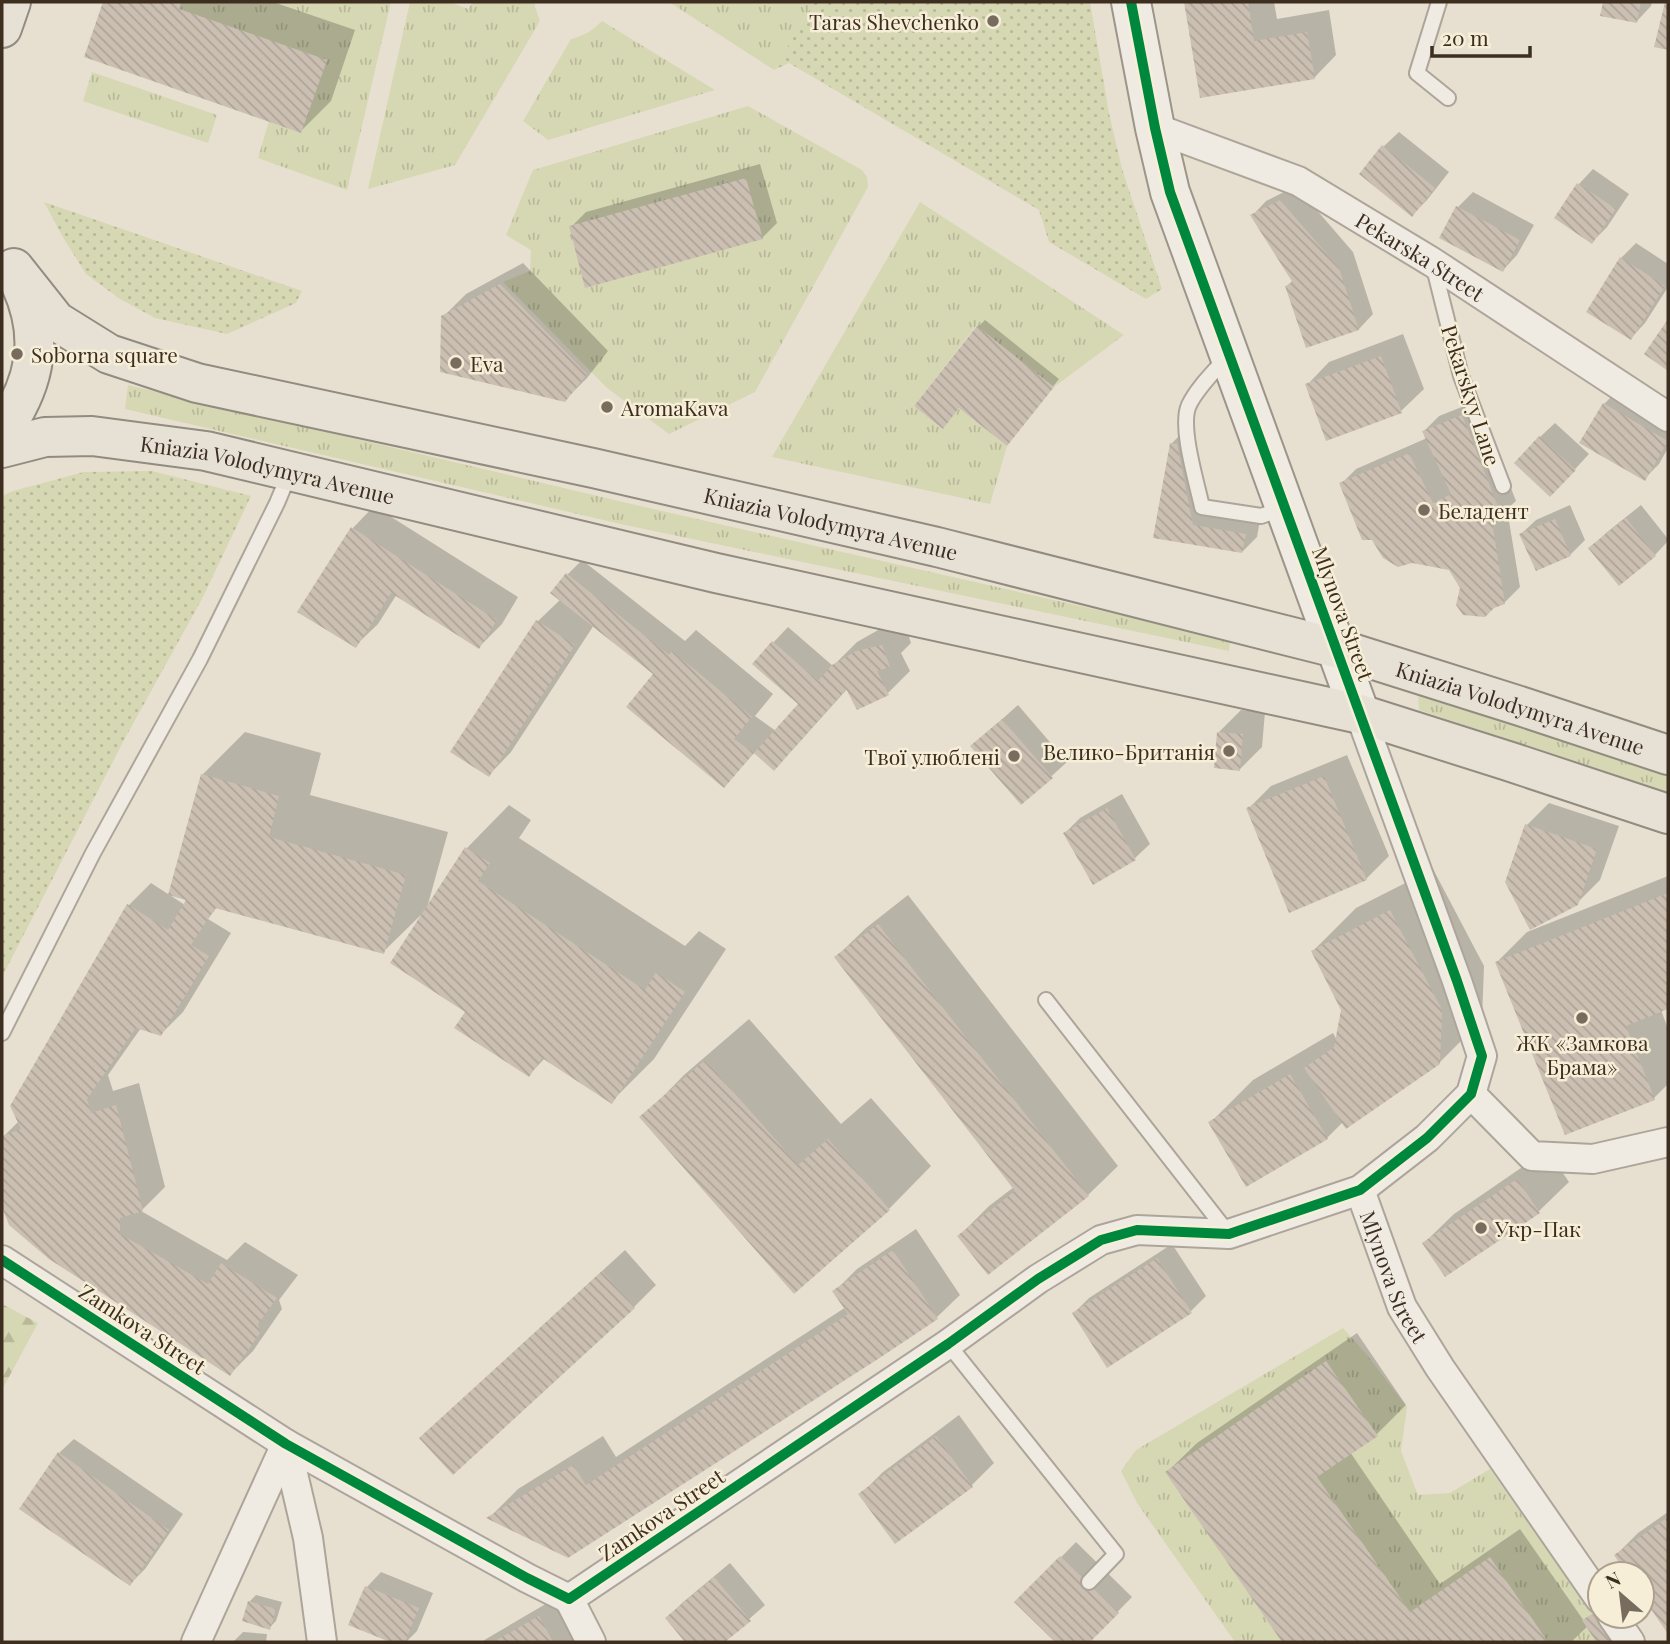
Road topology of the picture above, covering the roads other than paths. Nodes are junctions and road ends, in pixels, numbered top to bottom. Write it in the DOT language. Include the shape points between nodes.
graph roads {
  1 [pos="10,2"];
  2 [pos="1131,2"];
  3 [pos="1439,2"];
  4 [pos="2,28"];
  5 [pos="1448,98"];
  6 [pos="1155,128"];
  7 [pos="8,259"];
  8 [pos="1433,262"];
  9 [pos="1229,354"];
  10 [pos="1668,417"];
  11 [pos="2,430"];
  12 [pos="2,447"];
  13 [pos="290,470"];
  14 [pos="1503,486"];
  15 [pos="1285,508"];
  16 [pos="1336,648"];
  17 [pos="1360,713"];
  18 [pos="1668,755"];
  19 [pos="1668,814"];
  20 [pos="1046,1000"];
  21 [pos="2,1033"];
  22 [pos="1471,1094"];
  23 [pos="1668,1142"];
  24 [pos="1360,1190"];
  25 [pos="1229,1234"];
  26 [pos="2,1260"];
  27 [pos="948,1344"];
  28 [pos="286,1444"];
  29 [pos="1586,1579"];
  30 [pos="1089,1582"];
  31 [pos="569,1599"];
  32 [pos="196,1642"];
  33 [pos="322,1642"];
  34 [pos="591,1642"];
  1 -- 4 [label="main road"];
  2 -- 6 [label="street, Mlynova Street"];
  3 -- 5 [label="lane" via="1417,73"];
  6 -- 8 [label="street, Pekarska Street" via="1298,181"];
  6 -- 9 [label="street, Mlynova Street" via="1170,192"];
  7 -- 11 [label="main road" via="27,298 34,329 34,365 24,394"];
  7 -- 16 [label="main road, Kniazia Volodymyra Avenue" via="55,321 109,354 197,383 924,544"];
  8 -- 10 [label="street, Pekarska Street"];
  8 -- 14 [label="lane, Pekarskyy Lane" via="1461,376"];
  9 -- 15 [label="street, Mlynova Street"];
  9 -- 15 [label="lane" via="1186,413 1202,507 1261,516"];
  12 -- 13 [label="main road, Kniazia Volodymyra Avenue" via="46,437 92,436 206,451"];
  13 -- 17 [label="main road, Kniazia Volodymyra Avenue" via="716,573"];
  13 -- 21 [label="lane" via="200,659 93,853"];
  15 -- 16 [label="street, Mlynova Street"];
  16 -- 17 [label="street, Mlynova Street"];
  16 -- 18 [label="main road, Kniazia Volodymyra Avenue"];
  17 -- 19 [label="main road, Kniazia Volodymyra Avenue"];
  17 -- 22 [label="street, Mlynova Street" via="1482,1056"];
  20 -- 25 [label="lane"];
  22 -- 23 [label="street" via="1532,1156 1593,1158"];
  22 -- 24 [label="street, Mlynova Street" via="1427,1138"];
  24 -- 25 [label="street, Zamkova Street"];
  24 -- 29 [label="street, Mlynova Street" via="1402,1307"];
  25 -- 27 [label="street, Zamkova Street" via="1137,1230 1101,1240"];
  26 -- 28 [label="street, Zamkova Street"];
  27 -- 30 [label="lane" via="1116,1554"];
  27 -- 31 [label="street, Zamkova Street"];
  28 -- 31 [label="street, Zamkova Street"];
  28 -- 32 [label="street"];
  28 -- 33 [label="street" via="308,1538"];
  31 -- 34 [label="street"];
}
